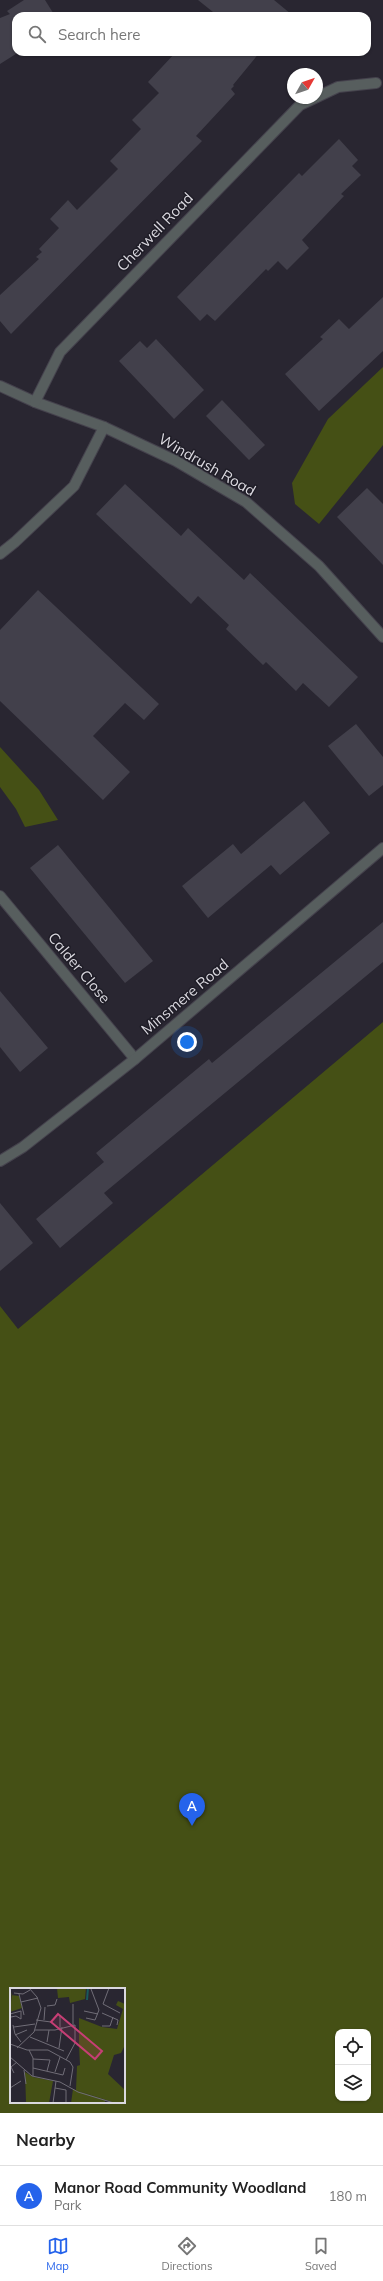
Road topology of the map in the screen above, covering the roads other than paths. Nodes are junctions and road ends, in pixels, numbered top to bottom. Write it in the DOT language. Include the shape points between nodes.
graph roads {
  1 [pos="376,83"];
  2 [pos="323,94"];
  3 [pos="302,104"];
  4 [pos="0,386"];
  5 [pos="35,402"];
  6 [pos="104,427"];
  7 [pos="0,554"];
  8 [pos="383,636"];
  9 [pos="383,848"];
  10 [pos="0,896"];
  11 [pos="135,1059"];
  12 [pos="0,1161"];
  1 -- 2 [label="street, Cherwell Road" via="338,87"];
  3 -- 5 [label="street, Cherwell Road" via="60,352"];
  4 -- 5 [label="street, Windrush Road"];
  5 -- 6 [label="street, Windrush Road"];
  6 -- 7 [label="street" via="74,486"];
  6 -- 8 [label="street, Windrush Road" via="176,461 246,502 319,566"];
  9 -- 11 [label="street, Minsmere Road"];
  10 -- 11 [label="street, Calder Close"];
  11 -- 12 [label="street, Minsmere Road" via="23,1147"];
}
